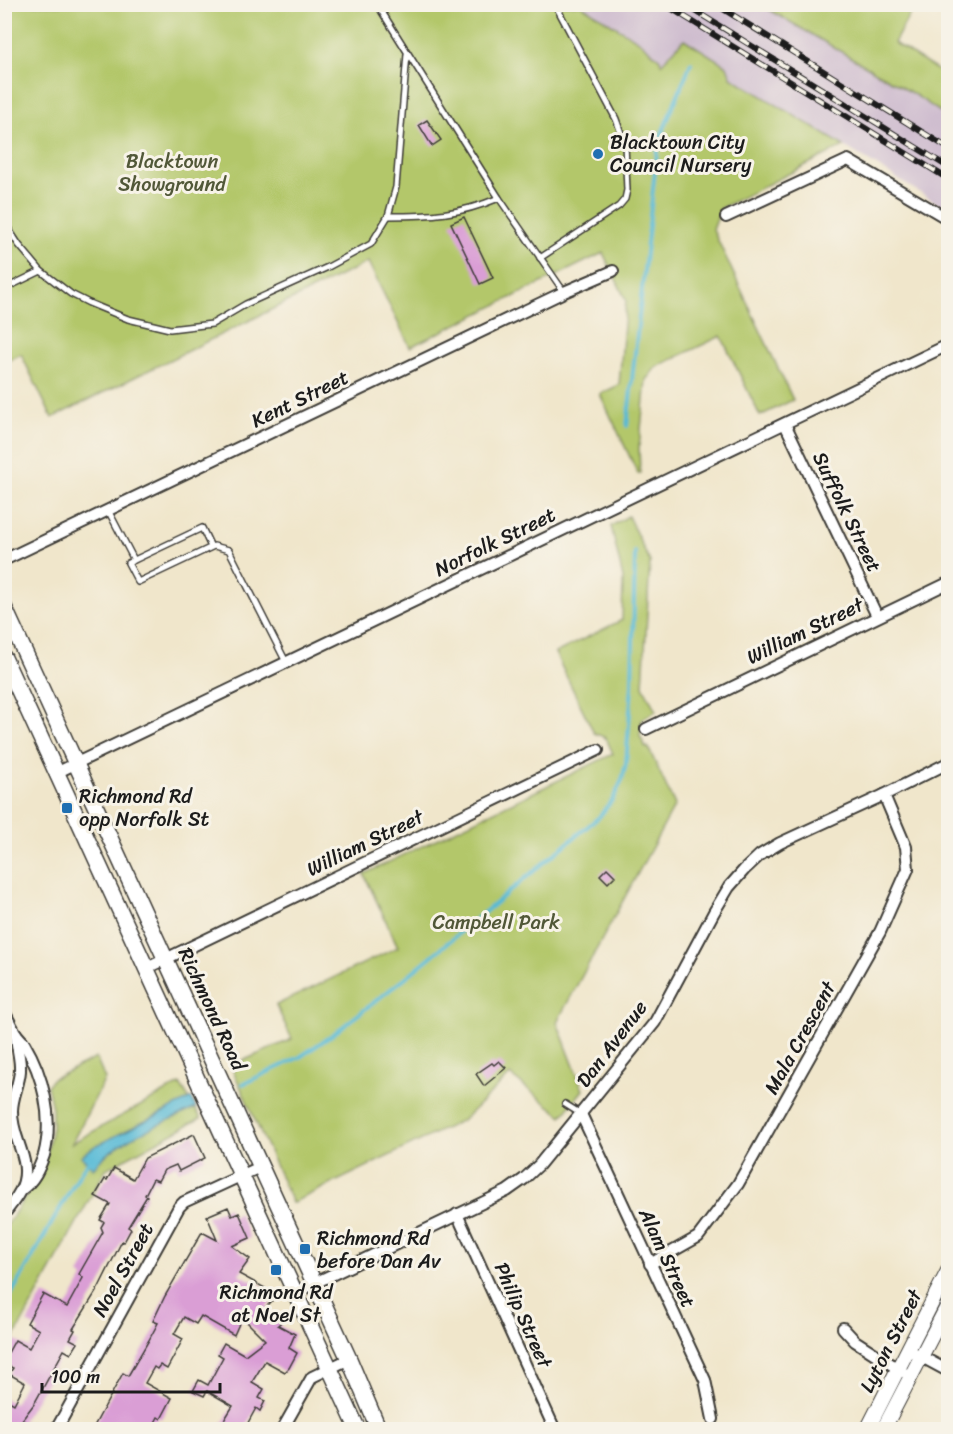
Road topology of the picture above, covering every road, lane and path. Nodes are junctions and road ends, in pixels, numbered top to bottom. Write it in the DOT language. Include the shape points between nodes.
graph roads {
  1 [pos="377,5"];
  2 [pos="556,6"];
  3 [pos="407,54"];
  4 [pos="499,198"];
  5 [pos="388,216"];
  6 [pos="726,217"];
  7 [pos="948,219"];
  8 [pos="4,222"];
  9 [pos="540,258"];
  10 [pos="41,271"];
  11 [pos="613,271"];
  12 [pos="4,289"];
  13 [pos="564,292"];
  14 [pos="948,345"];
  15 [pos="785,424"];
  16 [pos="108,510"];
  17 [pos="211,547"];
  18 [pos="4,560"];
  19 [pos="134,560"];
  20 [pos="948,583"];
  21 [pos="4,607"];
  22 [pos="877,616"];
  23 [pos="4,658"];
  24 [pos="286,662"];
  25 [pos="646,729"];
  26 [pos="598,750"];
  27 [pos="948,762"];
  28 [pos="76,763"];
  29 [pos="58,772"];
  30 [pos="884,795"];
  31 [pos="165,959"];
  32 [pos="147,968"];
  33 [pos="4,1012"];
  34 [pos="16,1034"];
  35 [pos="565,1104"];
  36 [pos="581,1114"];
  37 [pos="260,1167"];
  38 [pos="242,1175"];
  39 [pos="22,1189"];
  40 [pos="4,1214"];
  41 [pos="457,1214"];
  42 [pos="650,1264"];
  43 [pos="948,1271"];
  44 [pos="314,1284"];
  45 [pos="296,1292"];
  46 [pos="948,1305"];
  47 [pos="843,1328"];
  48 [pos="909,1350"];
  49 [pos="922,1356"];
  50 [pos="349,1359"];
  51 [pos="330,1367"];
  52 [pos="948,1371"];
  53 [pos="905,1373"];
  54 [pos="713,1419"];
  55 [pos="56,1430"];
  56 [pos="282,1430"];
  57 [pos="358,1430"];
  58 [pos="379,1430"];
  59 [pos="555,1430"];
  60 [pos="867,1430"];
  61 [pos="883,1430"];
  1 -- 3 [label="lane"];
  2 -- 9 [label="lane" via="626,144 627,189 619,206"];
  3 -- 4 [label="lane"];
  3 -- 5 [label="lane" via="396,187"];
  4 -- 5 [label="lane" via="453,214"];
  4 -- 9 [label="lane"];
  5 -- 10 [label="lane" via="371,244 212,324 170,329 128,319 71,294"];
  6 -- 7 [label="street" via="848,160"];
  8 -- 10 [label="lane"];
  9 -- 13 [label="lane"];
  10 -- 12 [label="lane"];
  11 -- 13 [label="street, Kent Street"];
  13 -- 16 [label="street, Kent Street"];
  14 -- 15 [label="street, Norfolk Street"];
  15 -- 22 [label="street, Suffolk Street"];
  15 -- 24 [label="street, Norfolk Street"];
  16 -- 18 [label="street, Kent Street"];
  16 -- 19 [label="lane"];
  17 -- 19 [label="lane" via="202,528"];
  17 -- 19 [label="lane" via="138,582 128,563"];
  17 -- 24 [label="lane" via="231,552"];
  20 -- 22 [label="street, William Street"];
  21 -- 28 [label="main road, Richmond Road"];
  22 -- 25 [label="street, William Street"];
  23 -- 29 [label="main road, Richmond Road"];
  24 -- 28 [label="street, Norfolk Street"];
  26 -- 31 [label="street, William Street"];
  27 -- 30 [label="street, Dan Avenue"];
  28 -- 29 [label="street, Norfolk Street"];
  28 -- 31 [label="main road, Richmond Road"];
  29 -- 32 [label="main road, Richmond Road"];
  30 -- 36 [label="street, Dan Avenue" via="780,843 744,870 714,912 655,1022"];
  30 -- 42 [label="street, Mala Crescent" via="906,848 908,870 880,932 738,1184 698,1237"];
  31 -- 32 [label="street, William Street"];
  31 -- 37 [label="main road, Richmond Road"];
  32 -- 38 [label="main road, Richmond Road"];
  33 -- 34 [label="street"];
  34 -- 39 [label="street" via="20,1069 12,1111 25,1161"];
  34 -- 39 [label="street" via="41,1083 48,1119 41,1163"];
  35 -- 36 [label="lane"];
  36 -- 41 [label="street, Dan Avenue" via="524,1179"];
  36 -- 42 [label="street, Alam Street"];
  37 -- 38 [label="street, Noel Street"];
  37 -- 44 [label="main road, Richmond Road"];
  38 -- 45 [label="main road, Richmond Road"];
  38 -- 55 [label="street, Noel Street" via="179,1207"];
  39 -- 40 [label="street"];
  41 -- 44 [label="street, Dan Avenue"];
  41 -- 59 [label="street, Philip Street"];
  42 -- 54 [label="street, Alam Street" via="705,1380"];
  43 -- 48 [label="main road, Lyton Street"];
  44 -- 45 [label="street, Dan Avenue"];
  44 -- 50 [label="main road, Richmond Road"];
  45 -- 51 [label="main road, Richmond Road"];
  46 -- 49 [label="main road, Lyton Street"];
  47 -- 53 [label="street" via="855,1341"];
  48 -- 49 [label="street"];
  48 -- 53 [label="main road, Lyton Street"];
  49 -- 52 [label="street"];
  49 -- 53 [label="main road, Lyton Street"];
  50 -- 51 [label="street"];
  50 -- 58 [label="main road, Richmond Road"];
  51 -- 56 [label="street" via="307,1383"];
  51 -- 57 [label="main road, Richmond Road"];
  53 -- 60 [label="main road, Lyton Street"];
  53 -- 61 [label="main road, Lyton Street"];
}
